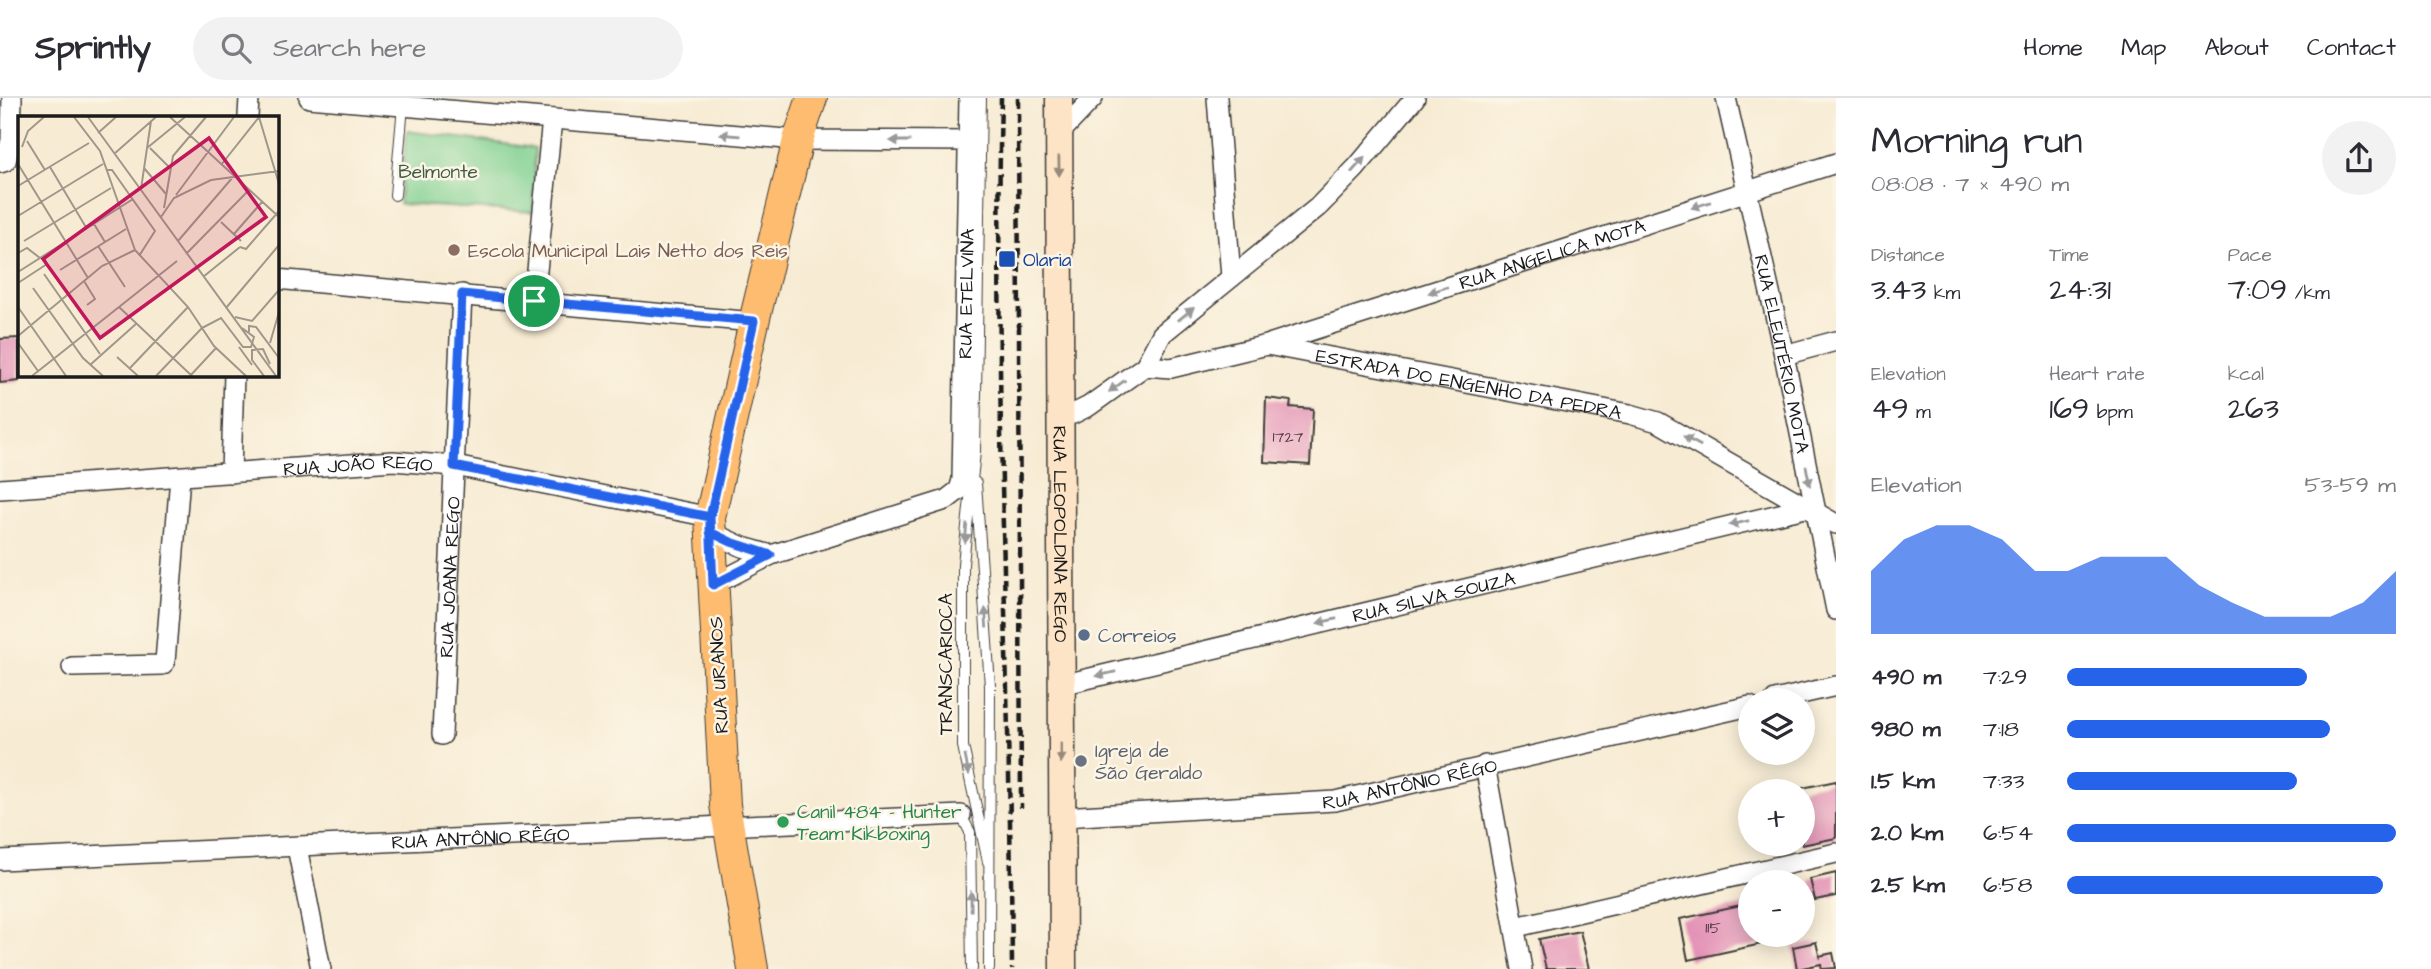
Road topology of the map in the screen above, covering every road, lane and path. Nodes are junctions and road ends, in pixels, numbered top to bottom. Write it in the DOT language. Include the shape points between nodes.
graph roads {
  1 [pos="12,98"];
  2 [pos="249,98"];
  3 [pos="309,98"];
  4 [pos="812,98"];
  5 [pos="969,98"];
  6 [pos="981,98"];
  7 [pos="1059,98"];
  8 [pos="1093,98"];
  9 [pos="1217,98"];
  10 [pos="1393,98"];
  11 [pos="1415,98"];
  12 [pos="1726,98"];
  13 [pos="403,106"];
  14 [pos="481,106"];
  15 [pos="248,116"];
  16 [pos="552,119"];
  17 [pos="1397,120"];
  18 [pos="1059,134"];
  19 [pos="798,140"];
  20 [pos="969,142"];
  21 [pos="0,163"];
  22 [pos="1836,163"];
  23 [pos="1746,190"];
  24 [pos="395,195"];
  25 [pos="1231,277"];
  26 [pos="278,279"];
  27 [pos="462,294"];
  28 [pos="534,301"];
  29 [pos="754,321"];
  30 [pos="1836,341"];
  31 [pos="1267,345"];
  32 [pos="1784,355"];
  33 [pos="1144,366"];
  34 [pos="234,376"];
  35 [pos="1061,415"];
  36 [pos="974,465"];
  37 [pos="454,466"];
  38 [pos="231,473"];
  39 [pos="180,477"];
  40 [pos="0,489"];
  41 [pos="1810,510"];
  42 [pos="710,524"];
  43 [pos="1836,524"];
  44 [pos="771,555"];
  45 [pos="713,585"];
  46 [pos="1836,610"];
  47 [pos="72,667"];
  48 [pos="1061,685"];
  49 [pos="1836,686"];
  50 [pos="1815,691"];
  51 [pos="1738,709"];
  52 [pos="442,735"];
  53 [pos="1485,765"];
  54 [pos="961,815"];
  55 [pos="1062,817"];
  56 [pos="728,826"];
  57 [pos="297,847"];
  58 [pos="1836,853"];
  59 [pos="0,860"];
  60 [pos="988,862"];
  61 [pos="1516,927"];
  62 [pos="321,969"];
  63 [pos="753,969"];
  64 [pos="972,969"];
  65 [pos="989,969"];
  66 [pos="1063,969"];
  67 [pos="1522,969"];
  1 -- 21 [label="street" via="10,153"];
  2 -- 15 [label="street"];
  3 -- 13 [label="street"];
  4 -- 19 [label="main road, RUA URANOS"];
  5 -- 20 [label="street, RUA ETELVINA"];
  6 -- 36 [label="lane, TRANSCARIOCA"];
  7 -- 18 [label="main road, RUA LEOPOLDINA REGO"];
  8 -- 18 [label="street"];
  9 -- 25 [label="street"];
  10 -- 17 [label="street"];
  11 -- 17 [label="street"];
  12 -- 23 [label="street, RUA ELEUTÉRIO MOTA"];
  13 -- 14 [label="street"];
  13 -- 24 [label="lane"];
  14 -- 16 [label="street"];
  19 -- 16 [label="street, one-way"];
  16 -- 28 [label="street"];
  25 -- 17 [label="street, one-way" via="1318,207"];
  18 -- 35 [label="main road, RUA LEOPOLDINA REGO, one-way"];
  20 -- 19 [label="street, one-way"];
  19 -- 29 [label="main road, RUA URANOS"];
  20 -- 44 [label="street, RUA ETELVINA" via="959,490 946,500"];
  22 -- 23 [label="street, RUA ANGELICA MOTA"];
  23 -- 31 [label="street, RUA ANGELICA MOTA, one-way"];
  23 -- 32 [label="street, RUA ELEUTÉRIO MOTA"];
  33 -- 25 [label="street, one-way" via="1161,334"];
  26 -- 27 [label="street"];
  27 -- 28 [label="street"];
  27 -- 37 [label="street, RUA JOANA REGO"];
  28 -- 29 [label="street"];
  29 -- 42 [label="main road, RUA URANOS"];
  30 -- 32 [label="street"];
  31 -- 33 [label="street, ESTRADA DO ENGENHO DA PEDRA" via="1171,368"];
  41 -- 31 [label="street, ESTRADA DO ENGENHO DA PEDRA, one-way" via="1658,422"];
  32 -- 41 [label="street, RUA ELEUTÉRIO MOTA, one-way"];
  33 -- 35 [label="street, one-way" via="1089,406"];
  34 -- 38 [label="street"];
  35 -- 48 [label="main road, RUA LEOPOLDINA REGO"];
  60 -- 36 [label="lane, TRANSCARIOCA, one-way" via="990,686"];
  36 -- 60 [label="lane, TRANSCARIOCA, one-way" via="963,564 962,746"];
  37 -- 38 [label="street, RUA JOÃO REGO" via="393,461"];
  37 -- 42 [label="street, RUA JOÃO REGO"];
  37 -- 52 [label="street, RUA JOANA REGO"];
  38 -- 39 [label="street, RUA JOÃO REGO"];
  39 -- 40 [label="street, RUA JOÃO REGO"];
  39 -- 47 [label="street" via="165,662"];
  41 -- 43 [label="street, ESTRADA DO ENGENHO DA PEDRA"];
  41 -- 46 [label="street, RUA ELEUTÉRIO MOTA"];
  41 -- 48 [label="street, RUA SILVA SOUZA, one-way"];
  42 -- 44 [label="street, RUA JOÃO REGO" via="731,542"];
  42 -- 45 [label="main road, RUA URANOS"];
  44 -- 45 [label="street"];
  45 -- 56 [label="main road, RUA URANOS"];
  48 -- 55 [label="main road, RUA LEOPOLDINA REGO, one-way"];
  49 -- 50 [label="street"];
  51 -- 53 [label="street, RUA ANTÔNIO RÊGO"];
  53 -- 55 [label="street, RUA ANTÔNIO RÊGO" via="1335,802"];
  53 -- 61 [label="street"];
  54 -- 56 [label="street, RUA ANTÔNIO RÊGO"];
  64 -- 54 [label="lane, one-way" via="970,832"];
  55 -- 66 [label="main road, RUA LEOPOLDINA REGO"];
  56 -- 57 [label="street, RUA ANTÔNIO RÊGO"];
  56 -- 63 [label="main road, RUA URANOS"];
  57 -- 59 [label="street, RUA ANTÔNIO RÊGO"];
  57 -- 62 [label="street"];
  58 -- 61 [label="street"];
  60 -- 65 [label="lane, TRANSCARIOCA"];
  61 -- 67 [label="street"];
}
